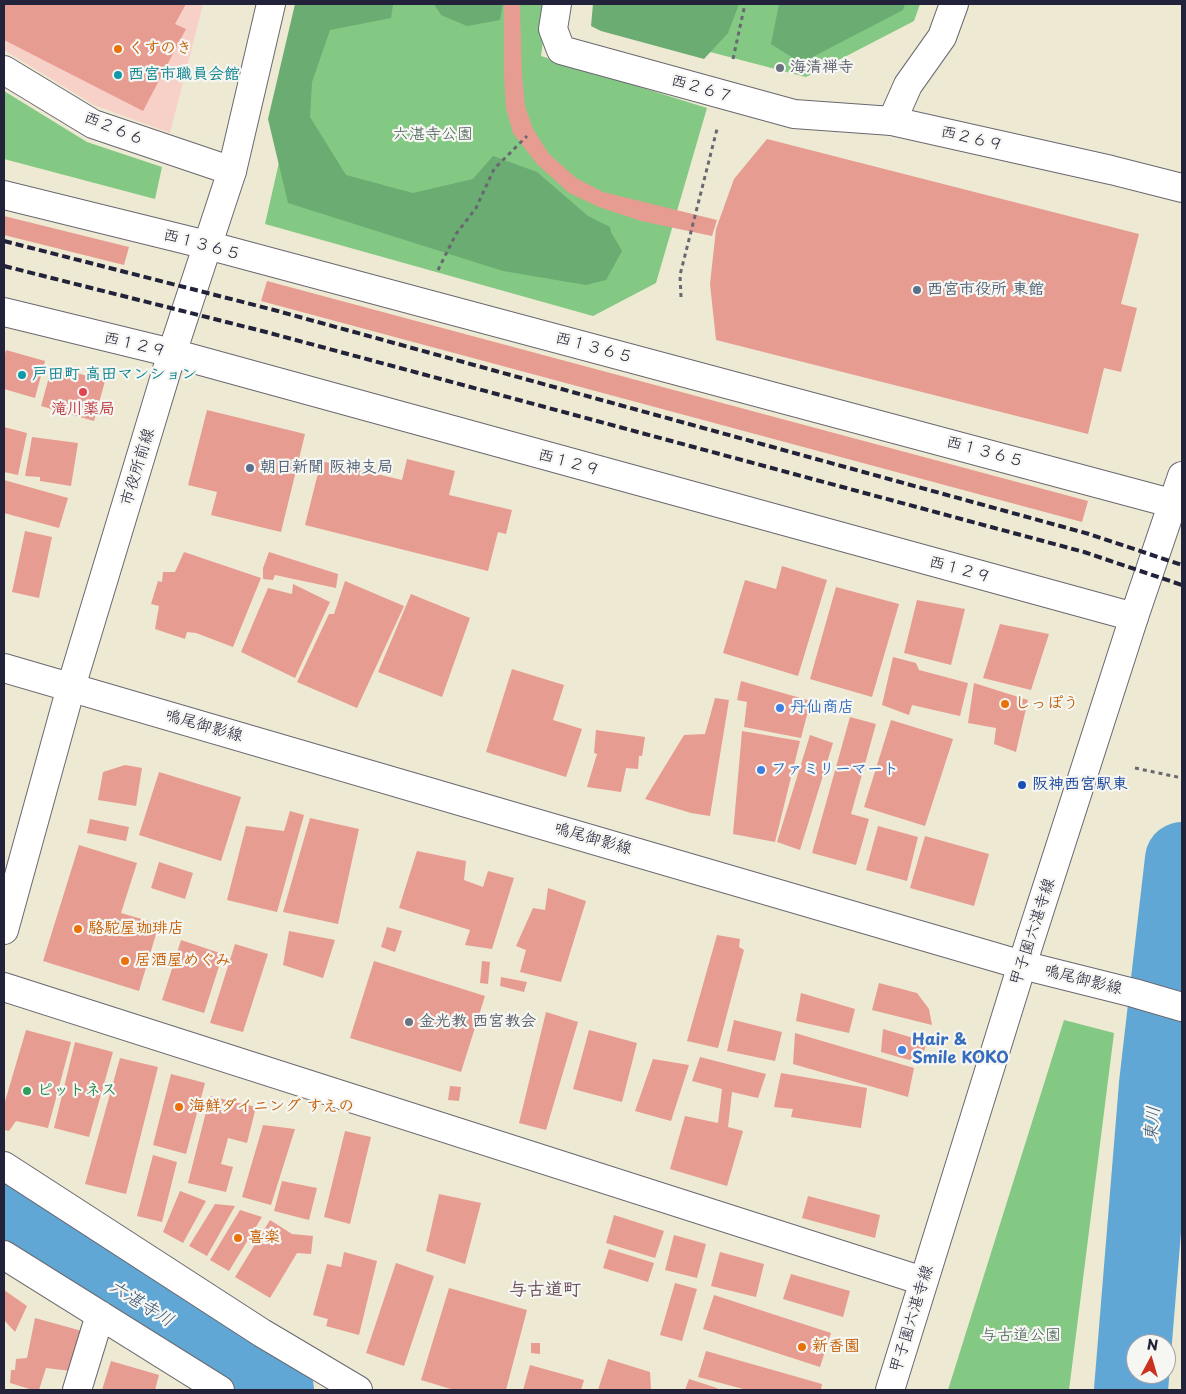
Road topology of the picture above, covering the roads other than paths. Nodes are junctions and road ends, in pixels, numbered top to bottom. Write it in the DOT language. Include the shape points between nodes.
graph roads {
  1 [pos="271,4"];
  2 [pos="557,4"];
  3 [pos="954,4"];
  4 [pos="4,70"];
  5 [pos="892,121"];
  6 [pos="232,171"];
  7 [pos="1182,188"];
  8 [pos="4,195"];
  9 [pos="207,245"];
  10 [pos="4,312"];
  11 [pos="172,353"];
  12 [pos="1182,476"];
  13 [pos="1178,504"];
  14 [pos="1134,617"];
  15 [pos="4,668"];
  16 [pos="71,687"];
  17 [pos="4,930"];
  18 [pos="1022,965"];
  19 [pos="4,987"];
  20 [pos="1182,1007"];
  21 [pos="4,1166"];
  22 [pos="4,1255"];
  23 [pos="923,1281"];
  24 [pos="100,1315"];
  25 [pos="77,1390"];
  26 [pos="220,1390"];
  27 [pos="358,1390"];
  28 [pos="890,1390"];
  1 -- 6 [label="street, 市役所前線"];
  2 -- 5 [label="street, 西２６７" via="553,30 561,50 794,114"];
  3 -- 5 [label="street" via="942,36 908,85"];
  4 -- 6 [label="street, 西２６６" via="93,124"];
  5 -- 7 [label="street, 西２６９"];
  6 -- 9 [label="street, 市役所前線"];
  8 -- 9 [label="street, 西１３６５"];
  9 -- 11 [label="street, 市役所前線"];
  9 -- 13 [label="street, 西１３６５"];
  10 -- 11 [label="street, 西１２９"];
  11 -- 14 [label="street, 西１２９"];
  11 -- 16 [label="street, 市役所前線"];
  12 -- 13 [label="street, 甲子園六湛寺線"];
  13 -- 14 [label="street, 甲子園六湛寺線"];
  14 -- 18 [label="street, 甲子園六湛寺線"];
  15 -- 16 [label="street, 鳴尾御影線"];
  16 -- 17 [label="street, 市役所前線"];
  16 -- 18 [label="street, 鳴尾御影線"];
  18 -- 20 [label="street, 鳴尾御影線"];
  18 -- 23 [label="street, 甲子園六湛寺線"];
  19 -- 23 [label="street"];
  21 -- 27 [label="street" via="262,1333"];
  22 -- 24 [label="street"];
  23 -- 28 [label="street, 甲子園六湛寺線"];
  24 -- 25 [label="street"];
  24 -- 26 [label="street"];
}
